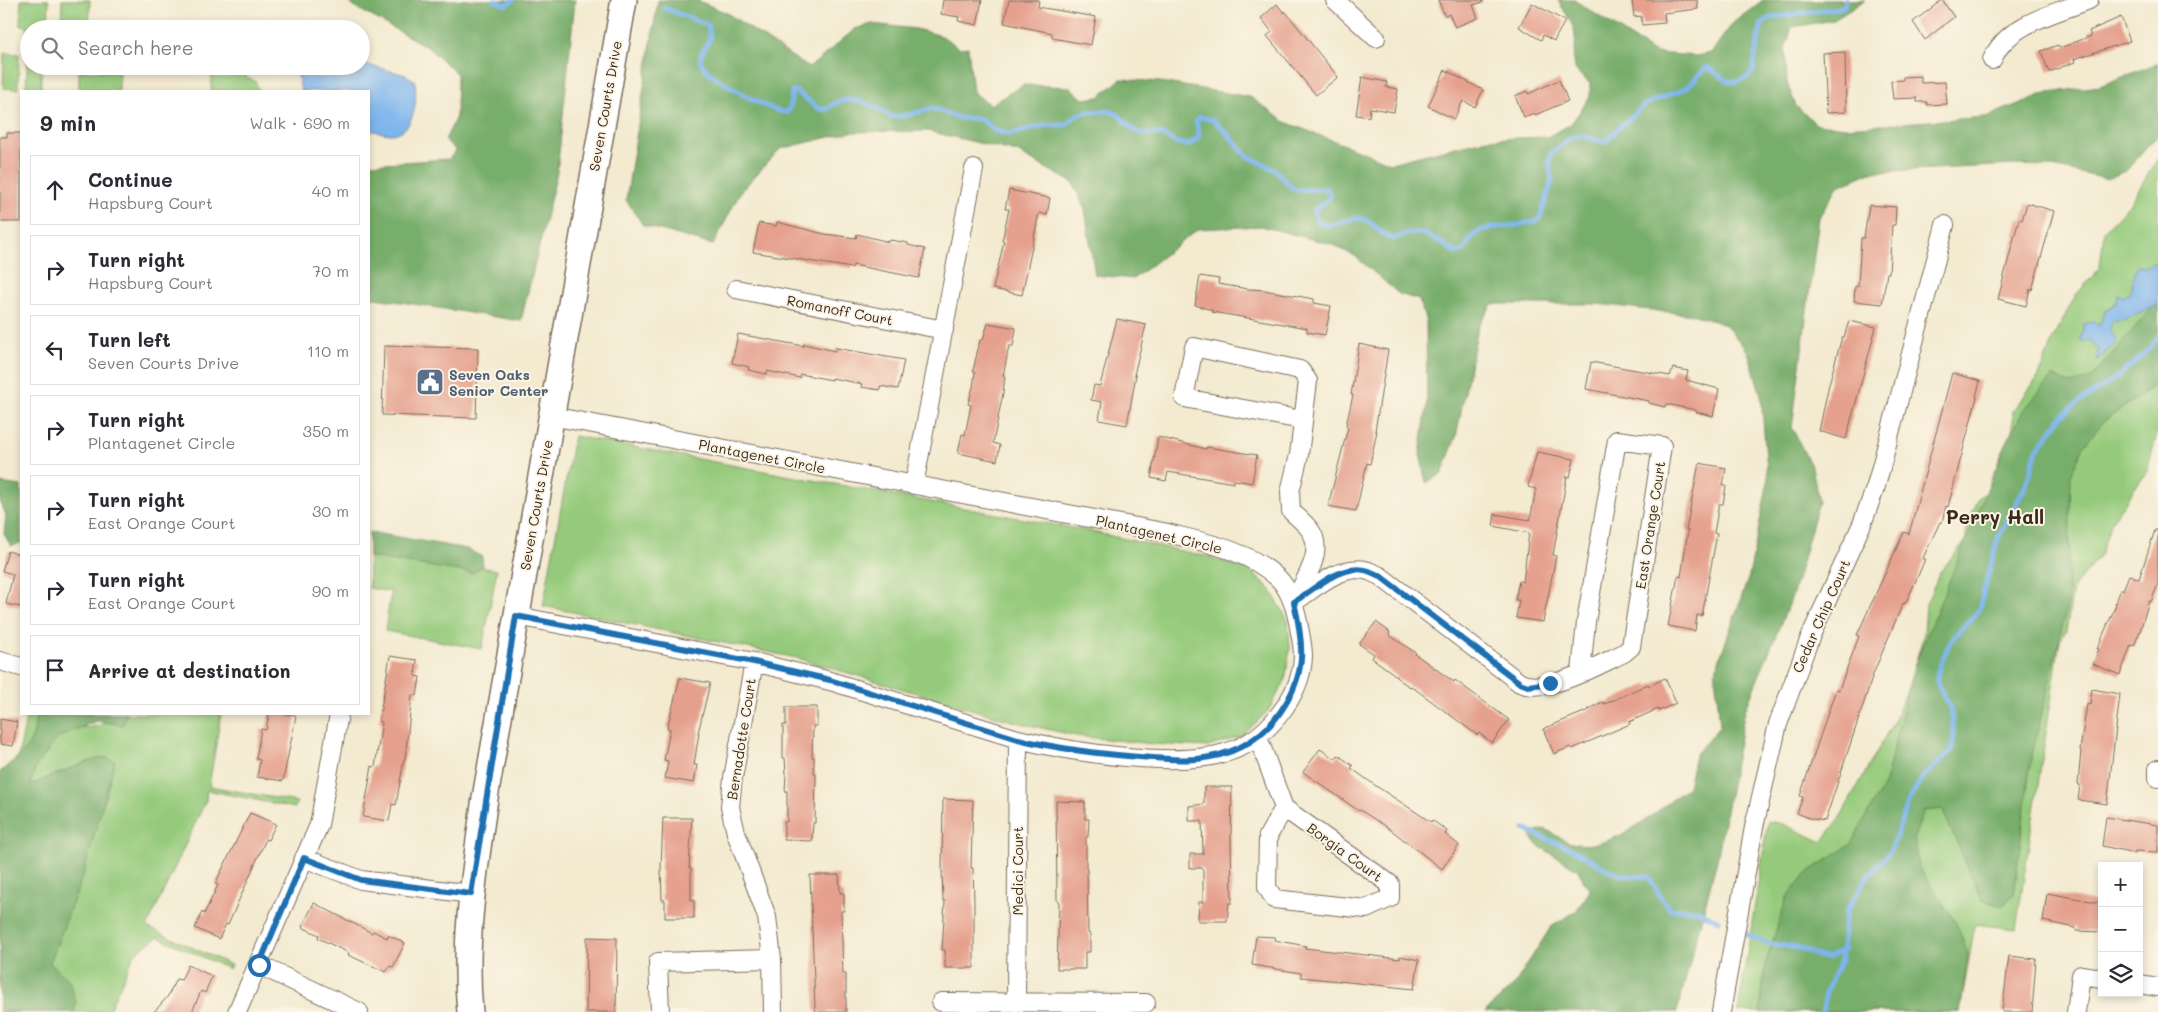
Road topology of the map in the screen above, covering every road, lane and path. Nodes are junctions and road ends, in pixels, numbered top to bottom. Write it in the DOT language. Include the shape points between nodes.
graph roads {
  1 [pos="624,0"];
  2 [pos="1334,0"];
  3 [pos="2089,0"];
  4 [pos="1376,38"];
  5 [pos="1992,60"];
  6 [pos="974,168"];
  7 [pos="1945,225"];
  8 [pos="736,289"];
  9 [pos="944,330"];
  10 [pos="550,416"];
  11 [pos="1302,420"];
  12 [pos="914,485"];
  13 [pos="1294,602"];
  14 [pos="516,616"];
  15 [pos="0,661"];
  16 [pos="754,662"];
  17 [pos="20,667"];
  18 [pos="1580,672"];
  19 [pos="339,715"];
  20 [pos="1258,737"];
  21 [pos="1018,739"];
  22 [pos="2158,769"];
  23 [pos="2158,778"];
  24 [pos="1284,808"];
  25 [pos="304,858"];
  26 [pos="471,894"];
  27 [pos="772,959"];
  28 [pos="259,965"];
  29 [pos="2098,977"];
  30 [pos="2143,985"];
  31 [pos="2158,987"];
  32 [pos="941,1002"];
  33 [pos="1016,1003"];
  34 [pos="1146,1003"];
  35 [pos="237,1012"];
  36 [pos="359,1012"];
  37 [pos="470,1012"];
  38 [pos="660,1012"];
  39 [pos="773,1012"];
  40 [pos="1721,1012"];
  41 [pos="2076,1012"];
  1 -- 10 [label="street, Seven Courts Drive"];
  2 -- 4 [label="street"];
  3 -- 5 [label="street" via="2015,31 1997,48"];
  6 -- 9 [label="street"];
  7 -- 40 [label="street, Cedar Chip Court" via="1876,486 1808,643 1778,724 1754,827"];
  8 -- 9 [label="street, Romanoff Court"];
  9 -- 12 [label="street"];
  10 -- 12 [label="street, Plantagenet Circle"];
  10 -- 14 [label="street, Seven Courts Drive"];
  11 -- 11 [label="street" via="1308,381 1300,370 1194,347 1184,398"];
  11 -- 13 [label="street" via="1299,455 1290,492 1291,511 1311,531 1316,554"];
  12 -- 13 [label="street, Plantagenet Circle" via="1163,532 1235,552 1279,579"];
  13 -- 18 [label="street, East Orange Court" via="1337,575 1365,569 1380,576 1520,683 1528,686 1550,683"];
  13 -- 20 [label="street, Plantagenet Circle" via="1303,656 1300,673 1288,701"];
  14 -- 16 [label="street, Plantagenet Circle"];
  14 -- 26 [label="street, Seven Courts Drive"];
  15 -- 17 [label="street"];
  16 -- 21 [label="street, Plantagenet Circle" via="830,680"];
  16 -- 27 [label="street, Bernadotte Court" via="730,806 736,833 767,917"];
  18 -- 18 [label="street, East Orange Court" via="1631,647 1662,446 1617,440"];
  19 -- 25 [label="street" via="319,825"];
  20 -- 21 [label="street, Plantagenet Circle" via="1230,752 1210,758 1188,759 1124,756"];
  20 -- 24 [label="street"];
  21 -- 33 [label="street, Medici Court"];
  22 -- 23 [label="street"];
  24 -- 24 [label="street, Borgia Court" via="1268,836 1267,887 1274,899 1366,909 1390,898 1390,884"];
  25 -- 26 [label="street" via="361,880"];
  25 -- 28 [label="street"];
  26 -- 37 [label="street, Seven Courts Drive"];
  27 -- 38 [label="street" via="658,962"];
  27 -- 39 [label="street, Bernadotte Court"];
  28 -- 35 [label="street"];
  28 -- 36 [label="street"];
  29 -- 41 [label="street" via="2081,975"];
  30 -- 31 [label="street"];
  32 -- 33 [label="street"];
  33 -- 34 [label="street"];
}
